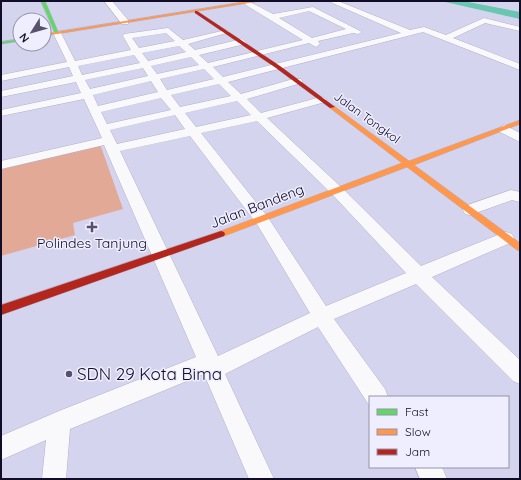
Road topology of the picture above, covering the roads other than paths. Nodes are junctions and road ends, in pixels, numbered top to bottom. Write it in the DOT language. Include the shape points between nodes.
graph roads {
  1 [pos="43,1"];
  2 [pos="108,1"];
  3 [pos="188,1"];
  4 [pos="332,1"];
  5 [pos="253,2"];
  6 [pos="196,12"];
  7 [pos="271,17"];
  8 [pos="125,22"];
  9 [pos="520,28"];
  10 [pos="354,30"];
  11 [pos="226,32"];
  12 [pos="57,33"];
  13 [pos="409,33"];
  14 [pos="52,34"];
  15 [pos="448,37"];
  16 [pos="12,41"];
  17 [pos="310,41"];
  18 [pos="242,42"];
  19 [pos="377,42"];
  20 [pos="1,43"];
  21 [pos="180,43"];
  22 [pos="136,52"];
  23 [pos="258,53"];
  24 [pos="192,54"];
  25 [pos="331,54"];
  26 [pos="73,64"];
  27 [pos="144,65"];
  28 [pos="206,66"];
  29 [pos="278,67"];
  30 [pos="520,67"];
  31 [pos="1,78"];
  32 [pos="80,78"];
  33 [pos="155,78"];
  34 [pos="221,80"];
  35 [pos="297,82"];
  36 [pos="1,94"];
  37 [pos="87,94"];
  38 [pos="165,94"];
  39 [pos="238,98"];
  40 [pos="320,100"];
  41 [pos="95,110"];
  42 [pos="1,112"];
  43 [pos="180,112"];
  44 [pos="258,116"];
  45 [pos="520,122"];
  46 [pos="103,128"];
  47 [pos="504,129"];
  48 [pos="195,132"];
  49 [pos="520,138"];
  50 [pos="111,145"];
  51 [pos="408,164"];
  52 [pos="1,165"];
  53 [pos="337,191"];
  54 [pos="520,197"];
  55 [pos="470,210"];
  56 [pos="262,220"];
  57 [pos="513,243"];
  58 [pos="161,256"];
  59 [pos="419,274"];
  60 [pos="1,310"];
  61 [pos="322,316"];
  62 [pos="212,365"];
  63 [pos="520,374"];
  64 [pos="376,396"];
  65 [pos="59,422"];
  66 [pos="1,448"];
  67 [pos="428,468"];
  68 [pos="54,479"];
  69 [pos="262,479"];
  70 [pos="435,479"];
  1 -- 12 [label="main road"];
  2 -- 8 [label="street"];
  3 -- 6 [label="main road"];
  4 -- 13 [label="street"];
  5 -- 6 [label="main road"];
  5 -- 7 [label="street"];
  6 -- 8 [label="main road"];
  6 -- 11 [label="main road, Jalan Tongkol"];
  7 -- 10 [label="street" via="310,9"];
  7 -- 17 [label="street"];
  8 -- 12 [label="main road"];
  9 -- 15 [label="street" via="484,20"];
  10 -- 17 [label="street"];
  10 -- 19 [label="street"];
  11 -- 18 [label="main road, Jalan Tongkol"];
  11 -- 21 [label="street"];
  12 -- 14 [label="main road"];
  12 -- 26 [label="street"];
  13 -- 15 [label="street" via="427,29"];
  13 -- 19 [label="street"];
  15 -- 30 [label="street"];
  16 -- 20 [label="main road"];
  17 -- 23 [label="street"];
  17 -- 25 [label="street"];
  18 -- 23 [label="main road, Jalan Tongkol"];
  18 -- 24 [label="street"];
  19 -- 25 [label="street"];
  21 -- 22 [label="street"];
  21 -- 22 [label="street" via="168,30 127,36"];
  21 -- 24 [label="street"];
  22 -- 26 [label="street"];
  22 -- 27 [label="street"];
  23 -- 28 [label="street"];
  23 -- 29 [label="main road, Jalan Tongkol"];
  24 -- 27 [label="street"];
  24 -- 28 [label="street"];
  25 -- 29 [label="street"];
  26 -- 31 [label="street"];
  26 -- 32 [label="street"];
  27 -- 32 [label="street"];
  27 -- 33 [label="street"];
  28 -- 33 [label="street"];
  28 -- 34 [label="street"];
  29 -- 34 [label="street"];
  29 -- 35 [label="main road, Jalan Tongkol"];
  32 -- 36 [label="street"];
  32 -- 37 [label="street"];
  33 -- 37 [label="street"];
  33 -- 38 [label="street"];
  34 -- 38 [label="street"];
  34 -- 39 [label="street"];
  35 -- 39 [label="street"];
  35 -- 40 [label="main road, Jalan Tongkol"];
  37 -- 41 [label="street"];
  37 -- 42 [label="street"];
  38 -- 41 [label="street"];
  38 -- 43 [label="street"];
  39 -- 43 [label="street"];
  39 -- 44 [label="street"];
  40 -- 44 [label="street"];
  40 -- 51 [label="main road, Jalan Tongkol"];
  41 -- 46 [label="street"];
  43 -- 46 [label="street"];
  43 -- 48 [label="street"];
  44 -- 48 [label="street"];
  44 -- 53 [label="street"];
  45 -- 47 [label="main road, Jalan Bandeng"];
  46 -- 50 [label="street"];
  47 -- 49 [label="street"];
  47 -- 51 [label="main road, Jalan Bandeng"];
  48 -- 50 [label="street"];
  48 -- 56 [label="street"];
  50 -- 52 [label="street"];
  50 -- 58 [label="street"];
  51 -- 53 [label="main road, Jalan Bandeng"];
  51 -- 55 [label="main road, Jalan Tongkol"];
  53 -- 56 [label="main road, Jalan Bandeng"];
  53 -- 59 [label="street"];
  54 -- 55 [label="street" via="511,195"];
  55 -- 57 [label="main road, Jalan Tongkol"];
  56 -- 58 [label="main road, Jalan Bandeng"];
  56 -- 61 [label="street"];
  57 -- 59 [label="street"];
  58 -- 60 [label="main road, Jalan Bandeng"];
  58 -- 62 [label="street"];
  59 -- 61 [label="street"];
  59 -- 63 [label="street"];
  61 -- 62 [label="street"];
  61 -- 64 [label="street"];
  62 -- 65 [label="street"];
  62 -- 69 [label="street"];
  65 -- 66 [label="street"];
  65 -- 68 [label="street"];
  67 -- 70 [label="street"];
}
